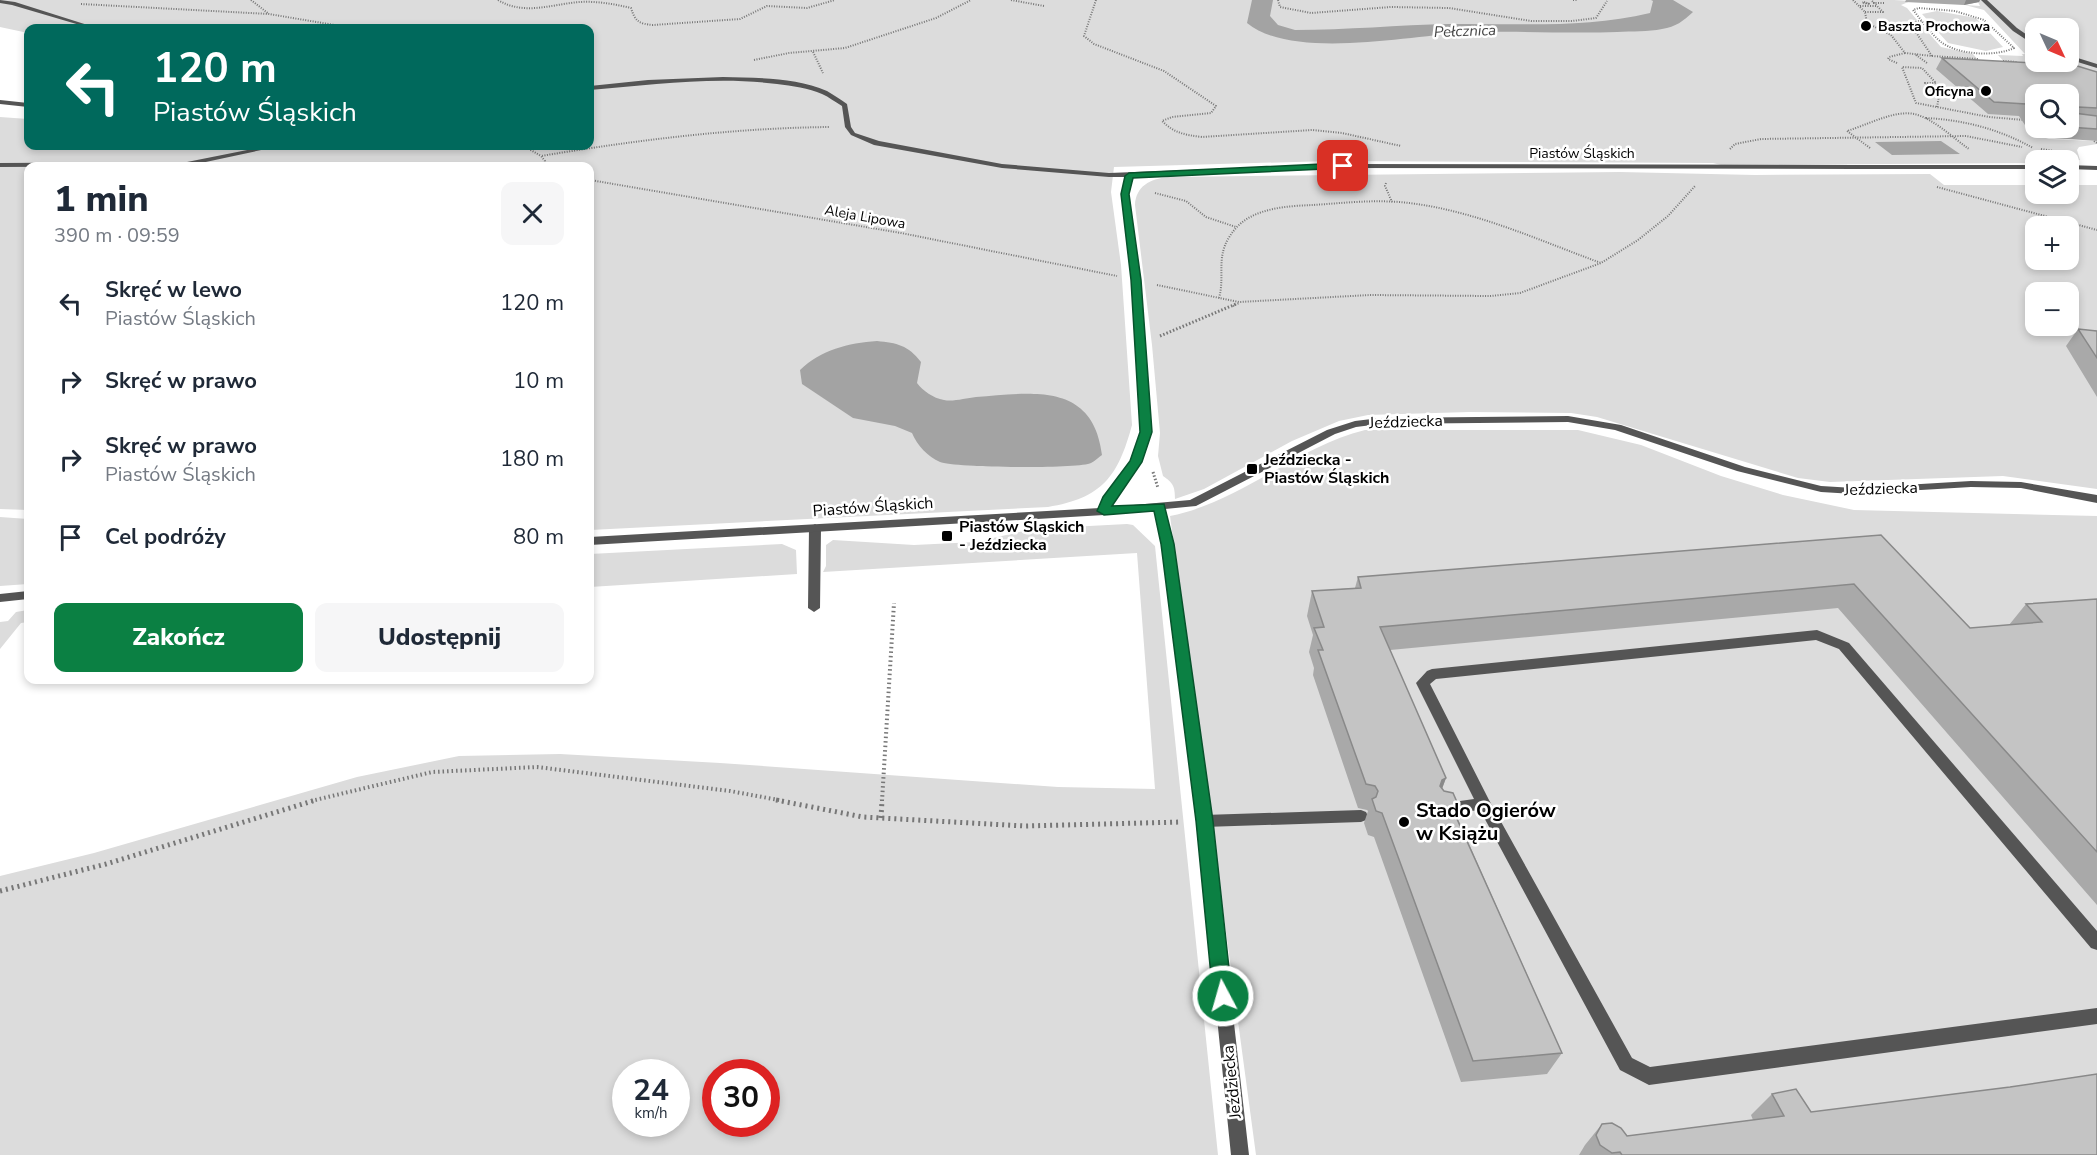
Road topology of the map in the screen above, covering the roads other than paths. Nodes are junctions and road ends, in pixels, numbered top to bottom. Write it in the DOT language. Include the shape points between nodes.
graph roads {
  1 [pos="1984,0"];
  2 [pos="0,1"];
  3 [pos="81,24"];
  4 [pos="2025,38"];
  5 [pos="2079,60"];
  6 [pos="2097,66"];
  7 [pos="594,88"];
  8 [pos="0,102"];
  9 [pos="24,105"];
  10 [pos="256,150"];
  11 [pos="197,162"];
  12 [pos="0,165"];
  13 [pos="24,165"];
  14 [pos="2025,167"];
  15 [pos="2079,167"];
  16 [pos="2097,168"];
  17 [pos="1129,176"];
  18 [pos="2097,499"];
  19 [pos="1160,507"];
  20 [pos="1104,511"];
  21 [pos="814,528"];
  22 [pos="594,541"];
  23 [pos="24,595"];
  24 [pos="0,598"];
  25 [pos="814,608"];
  26 [pos="1484,804"];
  27 [pos="1440,809"];
  28 [pos="1361,816"];
  29 [pos="1204,821"];
  30 [pos="2097,943"];
  31 [pos="2097,1016"];
  32 [pos="1240,1155"];
  1 -- 4 [label="street"];
  2 -- 3 [label="street"];
  5 -- 6 [label="street"];
  7 -- 17 [label="street, Piastów Śląskich" via="735,79 791,83 823,90 840,99 845,105 848,127 861,139 1002,166"];
  8 -- 9 [label="street"];
  10 -- 11 [label="street"];
  12 -- 13 [label="street"];
  14 -- 17 [label="street, Piastów Śląskich" via="1343,166"];
  15 -- 16 [label="street"];
  17 -- 20 [label="street" via="1126,208 1136,280 1146,432 1136,462"];
  18 -- 19 [label="street, Jeździecka" via="2021,485 1971,484 1854,492 1821,489 1752,472 1626,430 1568,419 1355,423 1208,497"];
  19 -- 20 [label="street, Piastów Śląskich"];
  19 -- 29 [label="street, Jeździecka"];
  20 -- 21 [label="street, Piastów Śląskich"];
  21 -- 22 [label="street, Piastów Śląskich"];
  21 -- 25 [label="street"];
  23 -- 24 [label="street"];
  26 -- 27 [label="street"];
  26 -- 30 [label="street" via="1423,683 1432,674 1817,635 1844,646"];
  26 -- 31 [label="street" via="1626,1064 1648,1076"];
  28 -- 29 [label="street"];
  29 -- 32 [label="street, Jeździecka"];
}
